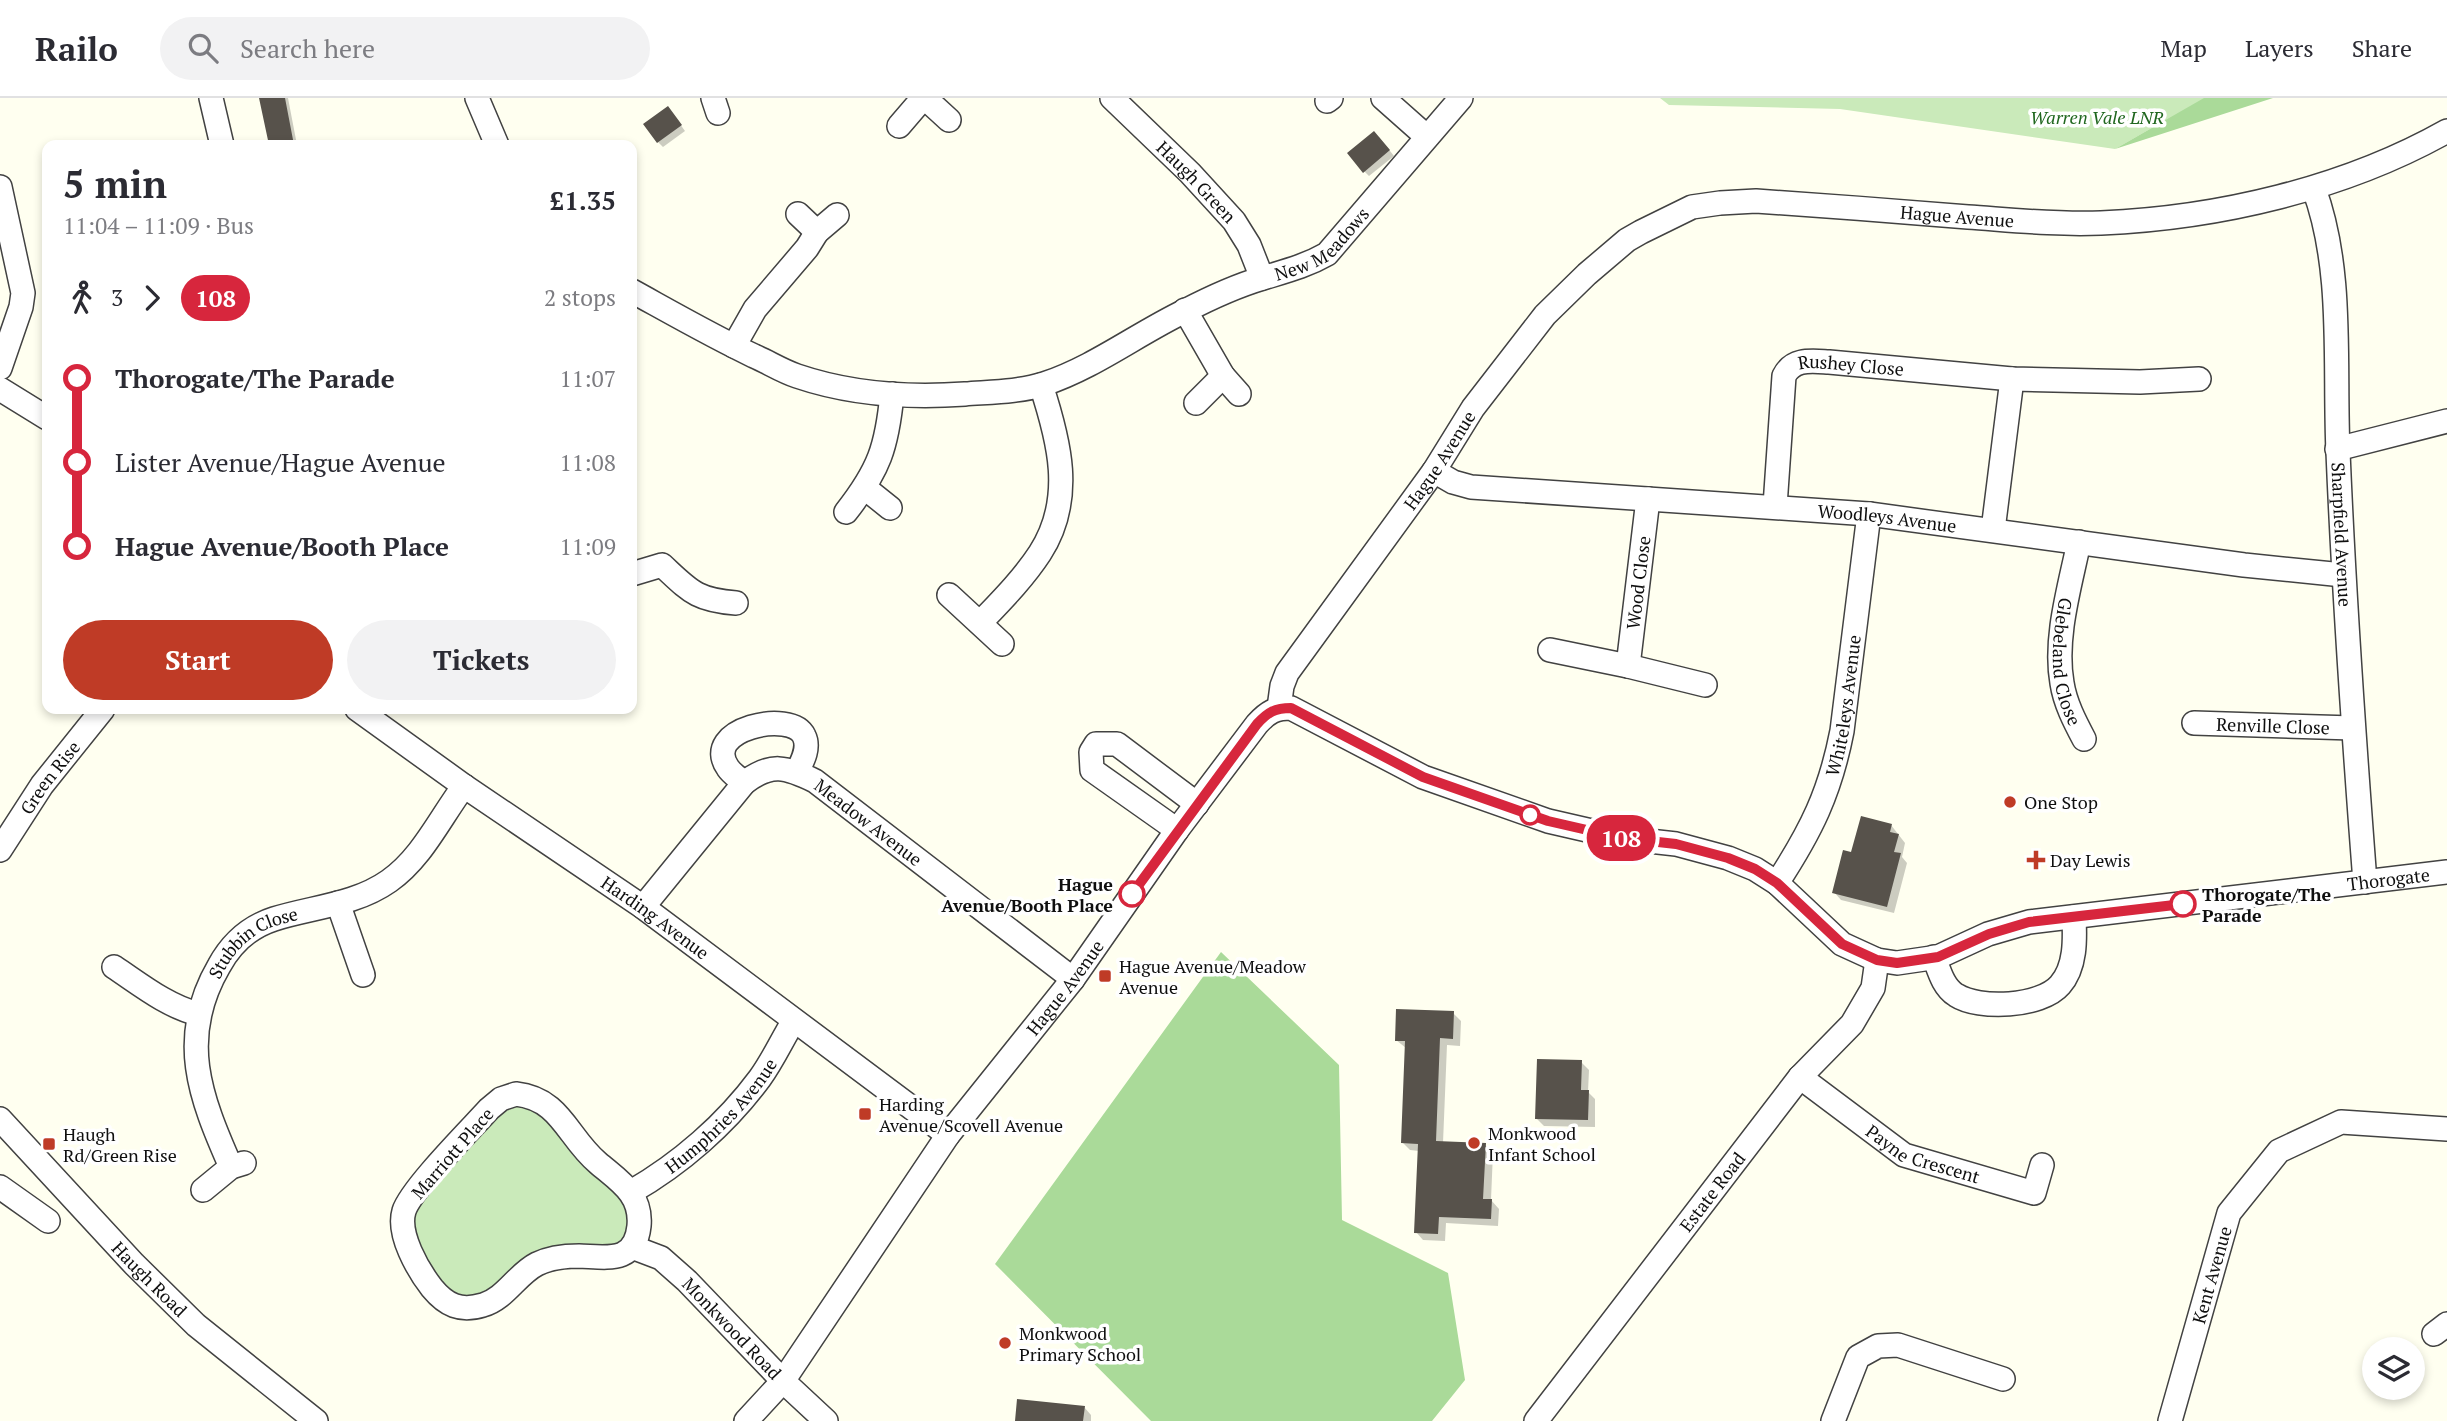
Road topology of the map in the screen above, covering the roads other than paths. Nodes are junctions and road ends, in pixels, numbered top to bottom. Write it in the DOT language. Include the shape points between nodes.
graph roads {
  1 [pos="211,98"];
  2 [pos="477,98"];
  3 [pos="924,98"];
  4 [pos="1112,98"];
  5 [pos="1383,98"];
  6 [pos="1461,98"];
  7 [pos="949,120"];
  8 [pos="899,126"];
  9 [pos="2447,131"];
  10 [pos="1427,137"];
  11 [pos="221,140"];
  12 [pos="495,140"];
  13 [pos="0,187"];
  14 [pos="2314,188"];
  15 [pos="798,214"];
  16 [pos="837,215"];
  17 [pos="817,232"];
  18 [pos="1262,278"];
  19 [pos="637,294"];
  20 [pos="1185,310"];
  21 [pos="734,346"];
  22 [pos="0,368"];
  23 [pos="1223,376"];
  24 [pos="2012,379"];
  25 [pos="2199,379"];
  26 [pos="1041,385"];
  27 [pos="0,389"];
  28 [pos="892,394"];
  29 [pos="1240,394"];
  30 [pos="1196,403"];
  31 [pos="42,415"];
  32 [pos="2447,421"];
  33 [pos="2337,449"];
  34 [pos="1434,471"];
  35 [pos="865,488"];
  36 [pos="1648,499"];
  37 [pos="1775,506"];
  38 [pos="891,508"];
  39 [pos="846,512"];
  40 [pos="1869,514"];
  41 [pos="1993,530"];
  42 [pos="2079,542"];
  43 [pos="637,573"];
  44 [pos="2343,575"];
  45 [pos="949,595"];
  46 [pos="736,603"];
  47 [pos="980,623"];
  48 [pos="1002,644"];
  49 [pos="1550,650"];
  50 [pos="1628,666"];
  51 [pos="1705,685"];
  52 [pos="1279,708"];
  53 [pos="99,714"];
  54 [pos="374,714"];
  55 [pos="2194,723"];
  56 [pos="2353,728"];
  57 [pos="2084,739"];
  58 [pos="797,772"];
  59 [pos="744,783"];
  60 [pos="464,786"];
  61 [pos="1197,804"];
  62 [pos="1177,830"];
  63 [pos="0,850"];
  64 [pos="2447,872"];
  65 [pos="2365,882"];
  66 [pos="1777,883"];
  67 [pos="338,903"];
  68 [pos="643,907"];
  69 [pos="2074,917"];
  70 [pos="1934,957"];
  71 [pos="1877,960"];
  72 [pos="114,968"];
  73 [pos="362,976"];
  74 [pos="1073,979"];
  75 [pos="198,1014"];
  76 [pos="793,1022"];
  77 [pos="1800,1077"];
  78 [pos="0,1119"];
  79 [pos="2447,1129"];
  80 [pos="948,1135"];
  81 [pos="2042,1165"];
  82 [pos="0,1188"];
  83 [pos="203,1191"];
  84 [pos="631,1192"];
  85 [pos="48,1221"];
  86 [pos="632,1248"];
  87 [pos="2003,1379"];
  88 [pos="783,1381"];
  89 [pos="316,1421"];
  90 [pos="746,1421"];
  91 [pos="826,1421"];
  92 [pos="1536,1421"];
  93 [pos="1833,1421"];
  94 [pos="2170,1421"];
  1 -- 11 [label="street"];
  2 -- 12 [label="street"];
  3 -- 7 [label="street"];
  3 -- 8 [label="street"];
  4 -- 18 [label="street, Haugh Green" via="1234,221"];
  5 -- 10 [label="street"];
  6 -- 10 [label="street, New Meadows"];
  9 -- 14 [label="street, Hague Avenue"];
  10 -- 18 [label="street, New Meadows" via="1327,254"];
  13 -- 22 [label="street" via="23,293"];
  14 -- 33 [label="street, Sharpfield Avenue" via="2333,272"];
  14 -- 34 [label="street, Hague Avenue" via="2193,213 2098,223 1756,201 1692,207 1628,240 1545,315 1473,408"];
  15 -- 17 [label="street"];
  16 -- 17 [label="street"];
  17 -- 21 [label="street" via="755,309"];
  18 -- 20 [label="street, New Meadows"];
  19 -- 21 [label="street, New Meadows"];
  20 -- 23 [label="street"];
  20 -- 26 [label="street, New Meadows" via="1076,371"];
  21 -- 28 [label="street, New Meadows" via="795,376"];
  23 -- 29 [label="street"];
  23 -- 30 [label="street"];
  24 -- 25 [label="street, Rushey Close"];
  24 -- 37 [label="street, Rushey Close" via="1796,363 1783,376"];
  24 -- 41 [label="street"];
  26 -- 28 [label="street, New Meadows" via="954,394"];
  26 -- 47 [label="street" via="1060,450 1059,503 1042,551"];
  27 -- 31 [label="street"];
  28 -- 35 [label="street" via="886,442"];
  32 -- 33 [label="street"];
  33 -- 44 [label="street, Sharpfield Avenue"];
  34 -- 36 [label="street, Woodleys Avenue" via="1471,487"];
  34 -- 52 [label="street, Hague Avenue" via="1287,673"];
  35 -- 38 [label="street"];
  35 -- 39 [label="street"];
  36 -- 37 [label="street, Woodleys Avenue"];
  36 -- 50 [label="street, Wood Close"];
  37 -- 40 [label="street, Woodleys Avenue"];
  40 -- 41 [label="street, Woodleys Avenue"];
  40 -- 66 [label="street, Whiteleys Avenue" via="1836,761 1805,841"];
  41 -- 42 [label="street, Woodleys Avenue"];
  42 -- 44 [label="street, Woodleys Avenue"];
  42 -- 57 [label="street, Glebeland Close" via="2059,664 2067,702"];
  43 -- 46 [label="street" via="662,565 694,594"];
  44 -- 56 [label="street, Sharpfield Avenue"];
  45 -- 47 [label="street"];
  47 -- 48 [label="street"];
  49 -- 50 [label="street"];
  50 -- 51 [label="street"];
  52 -- 61 [label="street, Hague Avenue" via="1267,712"];
  52 -- 66 [label="street" via="1291,708 1423,777 1548,821 1728,858"];
  53 -- 63 [label="street, Green Rise" via="42,785"];
  54 -- 60 [label="street, Harding Avenue"];
  55 -- 56 [label="street, Renville Close"];
  56 -- 65 [label="street, Sharpfield Avenue"];
  58 -- 59 [label="street, Meadow Avenue" via="770,769"];
  58 -- 59 [label="street, Meadow Avenue" via="806,743 803,733 782,723 756,726 739,731 723,748 728,770"];
  58 -- 74 [label="street, Meadow Avenue" via="815,781"];
  59 -- 68 [label="street, Meadow Avenue"];
  60 -- 67 [label="street, Stubbin Close" via="404,871 364,895"];
  60 -- 68 [label="street, Harding Avenue"];
  61 -- 62 [label="street, Hague Avenue"];
  61 -- 62 [label="street" via="1117,744 1096,744 1091,752 1092,769"];
  62 -- 74 [label="street, Hague Avenue"];
  64 -- 65 [label="street, Thorogate"];
  65 -- 69 [label="street, Thorogate"];
  66 -- 71 [label="street" via="1842,944"];
  67 -- 73 [label="street"];
  67 -- 75 [label="street, Stubbin Close" via="274,920 240,938 206,987"];
  68 -- 76 [label="street, Harding Avenue"];
  69 -- 70 [label="street, Thorogate" via="2006,928"];
  69 -- 70 [label="street" via="2075,940 2066,975 2060,986 2036,1000 1998,1003 1964,999 1946,984"];
  70 -- 71 [label="street, Thorogate" via="1897,963"];
  71 -- 77 [label="street, Estate Road" via="1873,988 1852,1024"];
  72 -- 75 [label="street" via="168,1003"];
  74 -- 80 [label="street, Hague Avenue"];
  75 -- 83 [label="street, Stubbin Close" via="199,1083 216,1132 238,1165"];
  76 -- 80 [label="street, Harding Avenue"];
  76 -- 84 [label="street, Humphries Avenue" via="761,1076 729,1116 658,1177"];
  77 -- 81 [label="street, Payne Crescent" via="1904,1155 2034,1193"];
  77 -- 92 [label="street, Estate Road"];
  78 -- 89 [label="street, Haugh Road" via="196,1325"];
  79 -- 94 [label="street, Kent Avenue" via="2341,1122 2279,1151 2229,1213"];
  80 -- 88 [label="street, Hague Avenue"];
  82 -- 85 [label="street"];
  84 -- 86 [label="street" via="640,1219"];
  84 -- 86 [label="street, Marriott Place" via="597,1163 544,1101 516,1094 489,1109 415,1193 404,1209 402,1225 404,1239 429,1284 455,1307 485,1305 546,1261 577,1256 604,1259"];
  86 -- 88 [label="street, Monkwood Road" via="661,1258"];
  87 -- 93 [label="street" via="1898,1345 1878,1346 1858,1357"];
  88 -- 90 [label="street, Hague Avenue"];
  88 -- 91 [label="street, Monkwood Road"];
}
